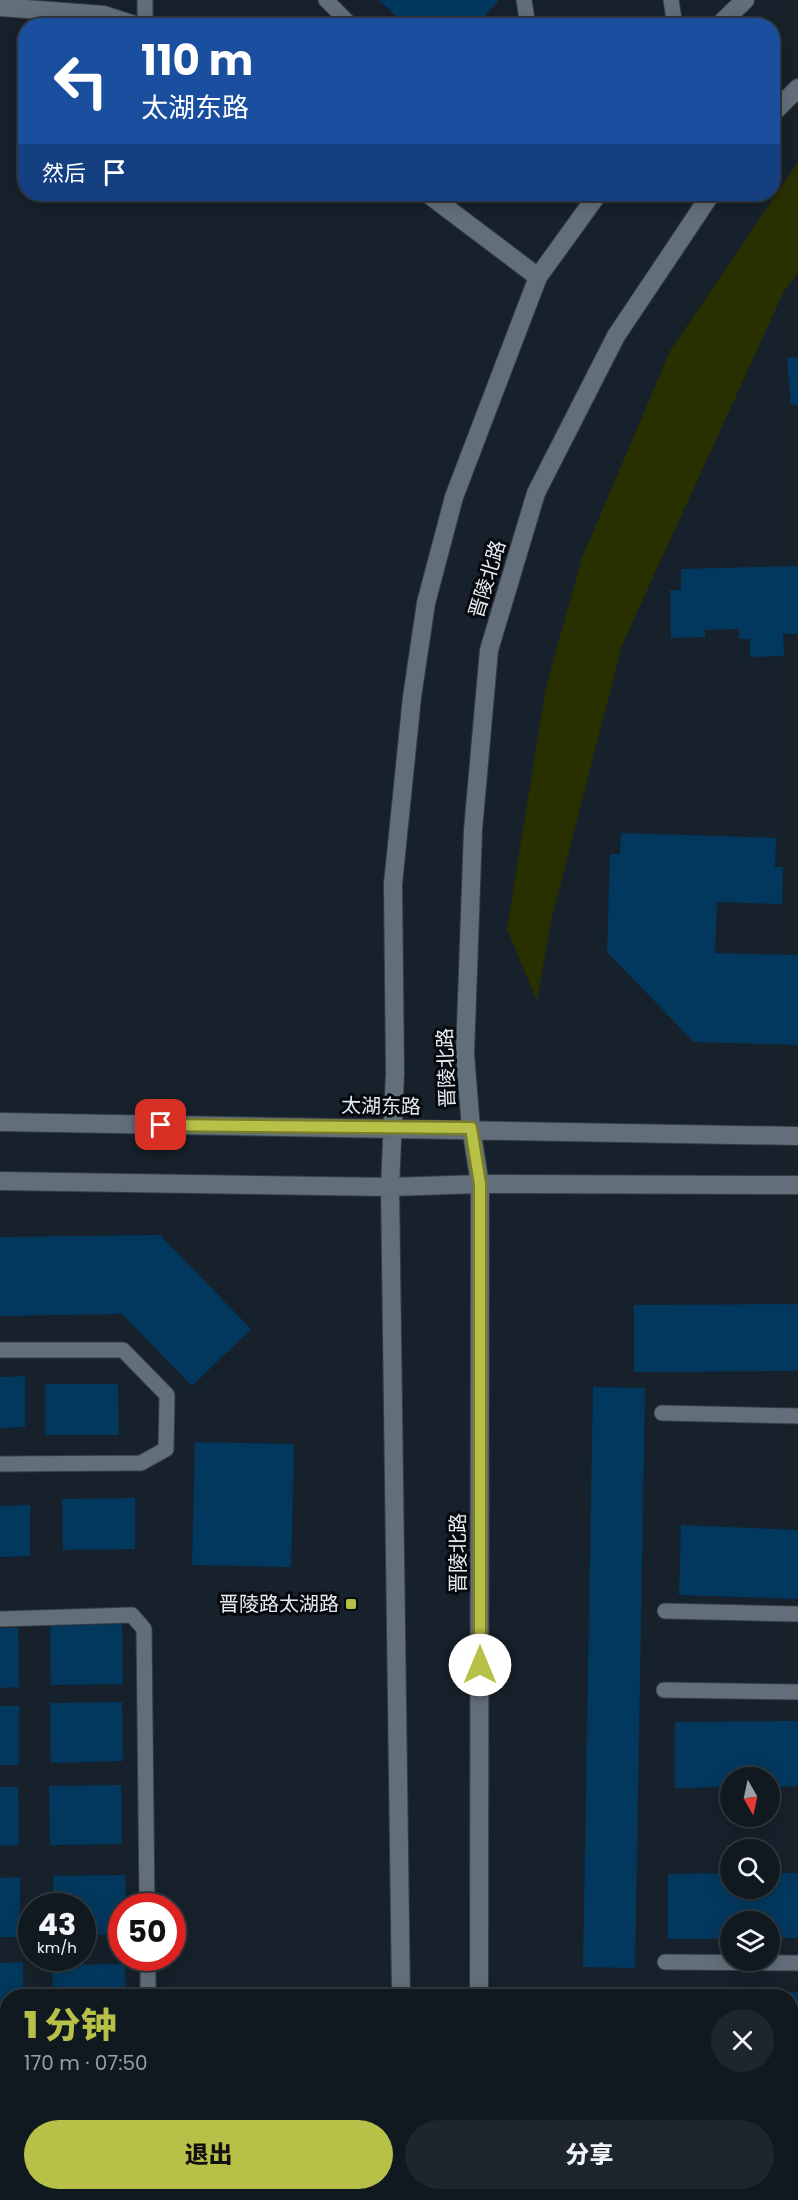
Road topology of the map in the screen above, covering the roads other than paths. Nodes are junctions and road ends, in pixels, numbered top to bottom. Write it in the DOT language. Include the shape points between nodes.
graph roads {
  1 [pos="145,0"];
  2 [pos="326,0"];
  3 [pos="524,0"];
  4 [pos="671,0"];
  5 [pos="745,0"];
  6 [pos="52,5"];
  7 [pos="0,7"];
  8 [pos="113,18"];
  9 [pos="145,18"];
  10 [pos="344,18"];
  11 [pos="527,18"];
  12 [pos="674,18"];
  13 [pos="726,18"];
  14 [pos="798,88"];
  15 [pos="780,106"];
  16 [pos="437,201"];
  17 [pos="593,201"];
  18 [pos="706,201"];
  19 [pos="538,278"];
  20 [pos="0,1122"];
  21 [pos="471,1128"];
  22 [pos="393,1129"];
  23 [pos="798,1136"];
  24 [pos="0,1181"];
  25 [pos="480,1184"];
  26 [pos="798,1185"];
  27 [pos="390,1187"];
  28 [pos="0,1350"];
  29 [pos="662,1413"];
  30 [pos="798,1416"];
  31 [pos="0,1464"];
  32 [pos="665,1611"];
  33 [pos="798,1614"];
  34 [pos="0,1619"];
  35 [pos="664,1690"];
  36 [pos="798,1692"];
  37 [pos="147,1893"];
  38 [pos="665,1962"];
  39 [pos="798,1963"];
  40 [pos="148,1971"];
  41 [pos="148,1989"];
  42 [pos="401,1989"];
  43 [pos="479,1989"];
  1 -- 9 [label="lane"];
  2 -- 10 [label="lane"];
  3 -- 11 [label="lane"];
  4 -- 12 [label="lane"];
  5 -- 13 [label="main road"];
  6 -- 7 [label="main road"];
  6 -- 8 [label="main road"];
  14 -- 15 [label="main road"];
  16 -- 19 [label="main road"];
  17 -- 19 [label="main road"];
  18 -- 21 [label="main road, 晋陵北路" via="616,336 536,493 489,650 473,830 465,1054"];
  19 -- 22 [label="main road" via="454,497 426,603 393,884"];
  20 -- 22 [label="main road, 太湖东路"];
  21 -- 22 [label="main road, 太湖东路"];
  21 -- 23 [label="main road, 太湖东路" via="501,1132"];
  21 -- 25 [label="main road, 晋陵北路"];
  22 -- 27 [label="main road"];
  24 -- 27 [label="main road"];
  25 -- 26 [label="main road"];
  25 -- 27 [label="main road"];
  25 -- 43 [label="main road, 晋陵北路"];
  27 -- 42 [label="main road"];
  28 -- 31 [label="lane" via="123,1350 167,1395 166,1449 141,1463"];
  29 -- 30 [label="lane"];
  32 -- 33 [label="lane"];
  34 -- 37 [label="lane" via="132,1615 144,1629"];
  35 -- 36 [label="lane"];
  38 -- 39 [label="lane"];
  40 -- 41 [label="lane"];
}
